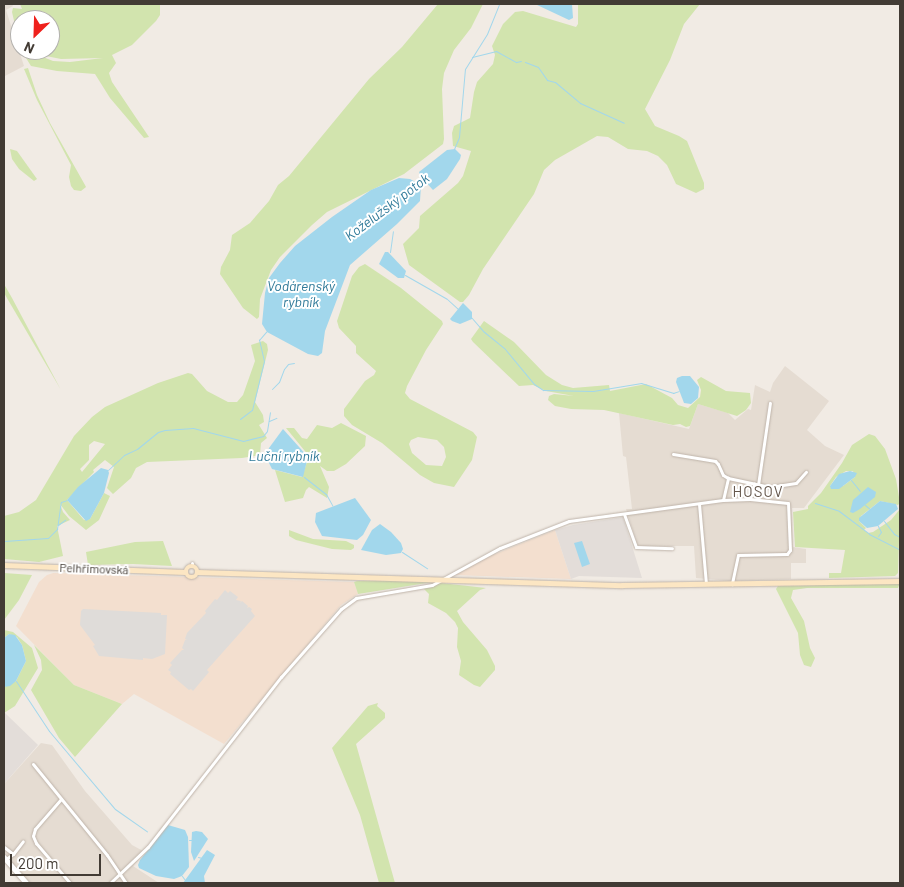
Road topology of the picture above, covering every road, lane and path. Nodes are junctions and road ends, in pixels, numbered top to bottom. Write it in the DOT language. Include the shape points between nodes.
graph roads {
  1 [pos="770,403"];
  2 [pos="673,454"];
  3 [pos="806,472"];
  4 [pos="728,478"];
  5 [pos="756,484"];
  6 [pos="750,499"];
  7 [pos="723,500"];
  8 [pos="699,504"];
  9 [pos="624,514"];
  10 [pos="672,548"];
  11 [pos="4,565"];
  12 [pos="185,572"];
  13 [pos="198,572"];
  14 [pos="444,580"];
  15 [pos="900,581"];
  16 [pos="732,584"];
  17 [pos="706,585"];
  18 [pos="33,764"];
  19 [pos="61,799"];
  20 [pos="23,841"];
  21 [pos="4,847"];
  22 [pos="13,854"];
  23 [pos="4,858"];
  24 [pos="119,875"];
  25 [pos="27,883"];
  26 [pos="69,883"];
  27 [pos="110,883"];
  28 [pos="126,883"];
  1 -- 5 [label="street"];
  2 -- 4 [label="street" via="715,461 721,473"];
  3 -- 5 [label="street" via="801,480 787,486"];
  4 -- 5 [label="street"];
  4 -- 7 [label="street"];
  5 -- 6 [label="street"];
  6 -- 7 [label="street"];
  6 -- 16 [label="street" via="788,503 790,550 787,554 738,555"];
  7 -- 8 [label="street"];
  8 -- 9 [label="street"];
  8 -- 17 [label="street"];
  9 -- 10 [label="street" via="636,547"];
  9 -- 14 [label="street" via="569,521 500,548"];
  11 -- 12 [label="main road, Pelhřimovská"];
  12 -- 13 [label="main road" via="192,578"];
  12 -- 13 [label="main road" via="192,564"];
  13 -- 14 [label="main road"];
  14 -- 17 [label="main road"];
  14 -- 24 [label="street" via="356,598 335,616 281,677 138,858"];
  15 -- 16 [label="main road"];
  16 -- 17 [label="main road"];
  18 -- 19 [label="street"];
  19 -- 24 [label="street" via="107,855"];
  19 -- 26 [label="street" via="35,829 33,836"];
  20 -- 22 [label="street"];
  21 -- 22 [label="street"];
  22 -- 23 [label="street"];
  23 -- 25 [label="street"];
  24 -- 27 [label="street"];
  24 -- 28 [label="street"];
}
